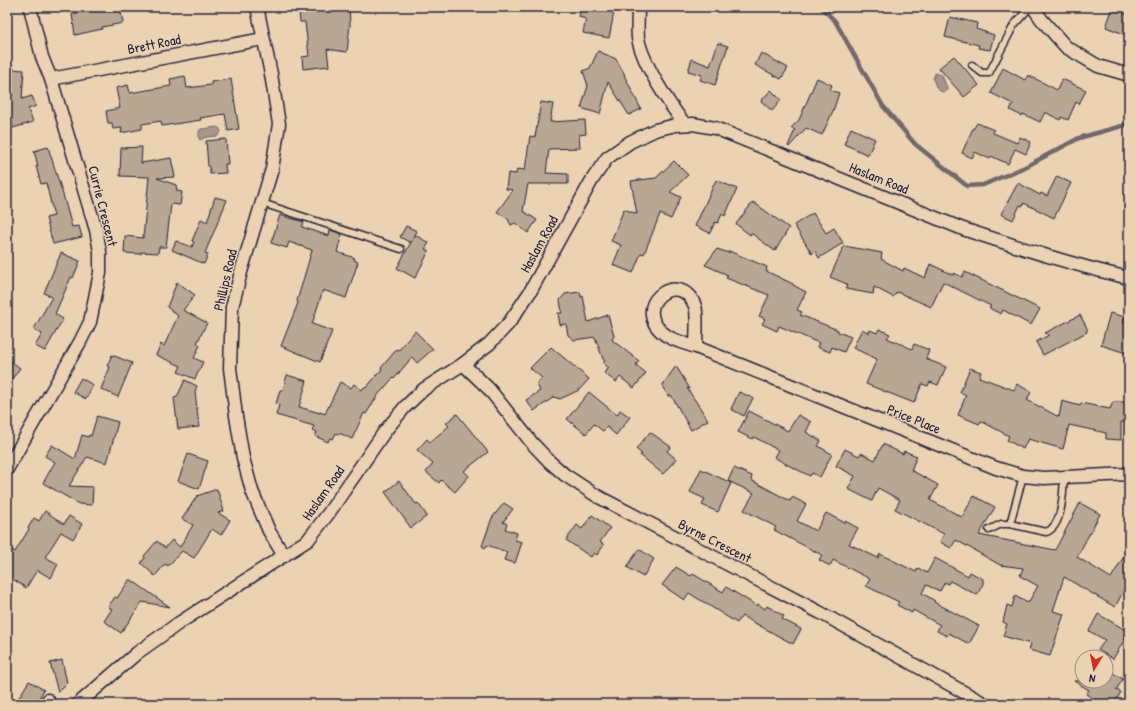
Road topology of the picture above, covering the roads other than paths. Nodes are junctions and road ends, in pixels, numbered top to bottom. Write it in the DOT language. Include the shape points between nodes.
graph roads {
  1 [pos="30,7"];
  2 [pos="257,7"];
  3 [pos="638,7"];
  4 [pos="1030,7"];
  5 [pos="1033,7"];
  6 [pos="263,39"];
  7 [pos="972,65"];
  8 [pos="1129,74"];
  9 [pos="51,79"];
  10 [pos="685,124"];
  11 [pos="262,203"];
  12 [pos="401,249"];
  13 [pos="1129,278"];
  14 [pos="696,347"];
  15 [pos="462,364"];
  16 [pos="7,469"];
  17 [pos="1129,474"];
  18 [pos="1023,476"];
  19 [pos="1064,477"];
  20 [pos="1010,524"];
  21 [pos="989,530"];
  22 [pos="284,556"];
  23 [pos="78,704"];
  24 [pos="985,704"];
  1 -- 9 [label="street, Currie Crescent" via="42,57"];
  2 -- 6 [label="street, Phillips Road"];
  3 -- 10 [label="street" via="638,38 643,56"];
  4 -- 7 [label="lane" via="1014,25 989,73 982,73"];
  5 -- 8 [label="street" via="1066,47 1098,66"];
  6 -- 9 [label="street, Brett Road"];
  6 -- 11 [label="street, Phillips Road" via="279,124 272,170"];
  9 -- 16 [label="street, Currie Crescent" via="96,230 100,251 100,273 90,322"];
  10 -- 13 [label="street, Haslam Road" via="715,128 963,229"];
  10 -- 15 [label="street, Haslam Road" via="655,130 630,142 607,158 592,180 530,292 509,323 490,344"];
  11 -- 12 [label="lane"];
  11 -- 22 [label="street, Phillips Road" via="232,307 230,368 243,458 252,491 269,531"];
  14 -- 14 [label="street, Price Place" via="668,336 659,329 652,310 656,299 664,291 685,292 691,299 696,308"];
  14 -- 18 [label="street, Price Place" via="996,468"];
  15 -- 22 [label="street, Haslam Road" via="424,389 405,407 385,431 308,540"];
  15 -- 24 [label="street, Byrne Crescent" via="489,389 550,462 597,496 818,612"];
  17 -- 19 [label="street, Price Place"];
  18 -- 19 [label="street, Price Place"];
  18 -- 20 [label="lane"];
  19 -- 20 [label="lane" via="1058,519 1050,531"];
  20 -- 21 [label="lane" via="1001,524"];
  22 -- 23 [label="street, Haslam Road" via="137,652"];
}
